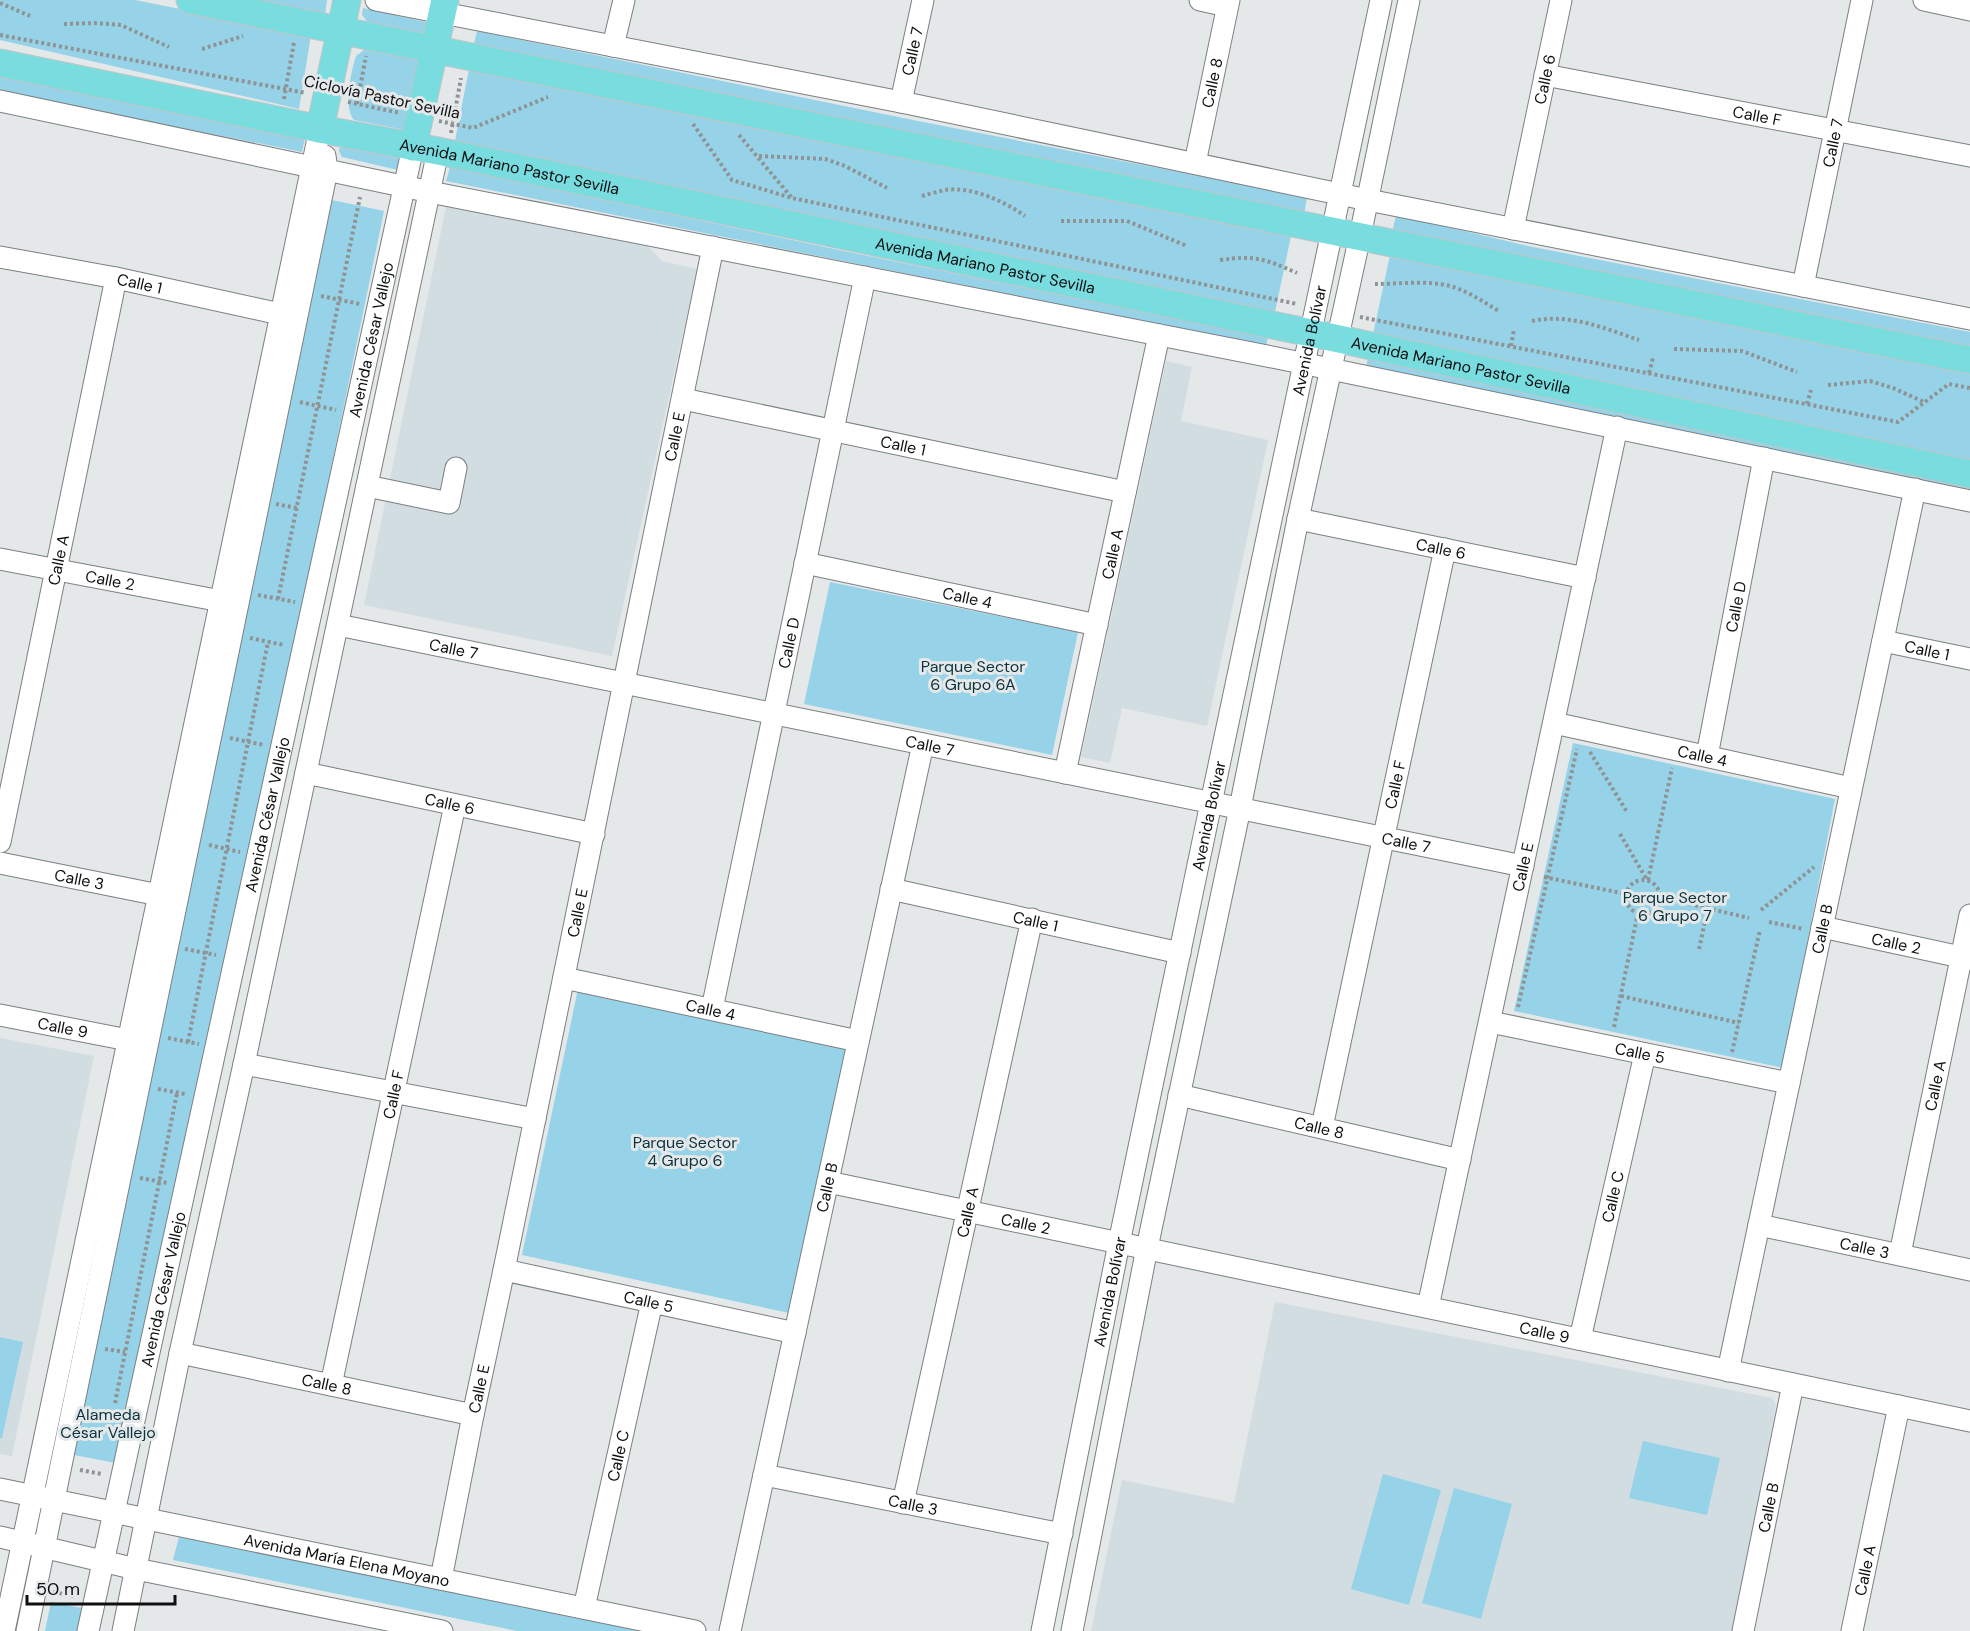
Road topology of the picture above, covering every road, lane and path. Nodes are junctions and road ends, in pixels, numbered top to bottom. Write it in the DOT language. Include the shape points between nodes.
graph roads {
  1 [pos="190,0"];
  2 [pos="347,0"];
  3 [pos="376,0"];
  4 [pos="624,0"];
  5 [pos="923,0"];
  6 [pos="1200,0"];
  7 [pos="1381,0"];
  8 [pos="1409,0"];
  9 [pos="1561,0"];
  10 [pos="1862,0"];
  11 [pos="1924,0"];
  12 [pos="0,3"];
  13 [pos="1228,3"];
  14 [pos="444,7"];
  15 [pos="1970,10"];
  16 [pos="30,16"];
  17 [pos="64,24"];
  18 [pos="340,30"];
  19 [pos="296,34"];
  20 [pos="0,35"];
  21 [pos="251,38"];
  22 [pos="283,44"];
  23 [pos="613,46"];
  24 [pos="169,47"];
  25 [pos="435,48"];
  26 [pos="202,49"];
  27 [pos="465,54"];
  28 [pos="0,63"];
  29 [pos="1545,75"];
  30 [pos="286,88"];
  31 [pos="550,96"];
  32 [pos="326,97"];
  33 [pos="0,101"];
  34 [pos="901,102"];
  35 [pos="420,117"];
  36 [pos="279,121"];
  37 [pos="690,121"];
  38 [pos="452,124"];
  39 [pos="702,124"];
  40 [pos="320,129"];
  41 [pos="1835,130"];
  42 [pos="736,131"];
  43 [pos="433,150"];
  44 [pos="758,156"];
  45 [pos="1970,156"];
  46 [pos="1195,163"];
  47 [pos="319,168"];
  48 [pos="404,186"];
  49 [pos="887,188"];
  50 [pos="429,192"];
  51 [pos="1341,194"];
  52 [pos="360,195"];
  53 [pos="922,196"];
  54 [pos="792,198"];
  55 [pos="1368,200"];
  56 [pos="1025,216"];
  57 [pos="1061,221"];
  58 [pos="1513,229"];
  59 [pos="1332,231"];
  60 [pos="1360,236"];
  61 [pos="1187,246"];
  62 [pos="713,247"];
  63 [pos="0,257"];
  64 [pos="1220,260"];
  65 [pos="1297,273"];
  66 [pos="865,277"];
  67 [pos="116,278"];
  68 [pos="1375,284"];
  69 [pos="1803,286"];
  70 [pos="314,294"];
  71 [pos="339,299"];
  72 [pos="362,304"];
  73 [pos="1500,312"];
  74 [pos="280,314"];
  75 [pos="1970,319"];
  76 [pos="1532,321"];
  77 [pos="1514,329"];
  78 [pos="1311,333"];
  79 [pos="1159,335"];
  80 [pos="1338,339"];
  81 [pos="1639,340"];
  82 [pos="1511,346"];
  83 [pos="1674,349"];
  84 [pos="1653,358"];
  85 [pos="1970,360"];
  86 [pos="1304,363"];
  87 [pos="1330,369"];
  88 [pos="1797,372"];
  89 [pos="1649,374"];
  90 [pos="1828,385"];
  91 [pos="1970,388"];
  92 [pos="1811,390"];
  93 [pos="682,399"];
  94 [pos="293,401"];
  95 [pos="1807,404"];
  96 [pos="317,406"];
  97 [pos="340,410"];
  98 [pos="1617,428"];
  99 [pos="833,430"];
  100 [pos="1764,458"];
  101 [pos="456,468"];
  102 [pos="1970,474"];
  103 [pos="367,486"];
  104 [pos="1915,489"];
  105 [pos="1125,492"];
  106 [pos="1970,501"];
  107 [pos="273,503"];
  108 [pos="297,508"];
  109 [pos="1298,519"];
  110 [pos="1445,549"];
  111 [pos="0,559"];
  112 [pos="805,563"];
  113 [pos="56,570"];
  114 [pos="1585,578"];
  115 [pos="255,594"];
  116 [pos="278,599"];
  117 [pos="221,601"];
  118 [pos="300,603"];
  119 [pos="338,625"];
  120 [pos="1097,625"];
  121 [pos="246,638"];
  122 [pos="1883,641"];
  123 [pos="268,642"];
  124 [pos="291,646"];
  125 [pos="1970,659"];
  126 [pos="624,683"];
  127 [pos="774,713"];
  128 [pos="1554,723"];
  129 [pos="227,737"];
  130 [pos="248,741"];
  131 [pos="923,744"];
  132 [pos="270,746"];
  133 [pos="1589,751"];
  134 [pos="1601,754"];
  135 [pos="1707,756"];
  136 [pos="1673,759"];
  137 [pos="1683,771"];
  138 [pos="306,773"];
  139 [pos="1065,773"];
  140 [pos="1851,788"];
  141 [pos="1211,802"];
  142 [pos="455,805"];
  143 [pos="1240,808"];
  144 [pos="1627,812"];
  145 [pos="594,834"];
  146 [pos="1620,834"];
  147 [pos="1385,838"];
  148 [pos="0,842"];
  149 [pos="205,845"];
  150 [pos="226,849"];
  151 [pos="247,853"];
  152 [pos="0,863"];
  153 [pos="1522,869"];
  154 [pos="1816,874"];
  155 [pos="1546,877"];
  156 [pos="1648,880"];
  157 [pos="891,889"];
  158 [pos="1626,894"];
  159 [pos="159,895"];
  160 [pos="1660,897"];
  161 [pos="1707,908"];
  162 [pos="1761,910"];
  163 [pos="1638,914"];
  164 [pos="1970,915"];
  165 [pos="1749,918"];
  166 [pos="1032,919"];
  167 [pos="1769,922"];
  168 [pos="1760,930"];
  169 [pos="1813,932"];
  170 [pos="184,948"];
  171 [pos="1699,949"];
  172 [pos="206,953"];
  173 [pos="1180,953"];
  174 [pos="226,957"];
  175 [pos="1966,958"];
  176 [pos="564,978"];
  177 [pos="1621,996"];
  178 [pos="712,1009"];
  179 [pos="1528,1009"];
  180 [pos="0,1016"];
  181 [pos="1490,1022"];
  182 [pos="1738,1023"];
  183 [pos="1604,1025"];
  184 [pos="1612,1037"];
  185 [pos="167,1038"];
  186 [pos="128,1040"];
  187 [pos="858,1041"];
  188 [pos="188,1042"];
  189 [pos="207,1046"];
  190 [pos="1645,1054"];
  191 [pos="1741,1055"];
  192 [pos="244,1064"];
  193 [pos="1789,1083"];
  194 [pos="157,1089"];
  195 [pos="394,1092"];
  196 [pos="177,1093"];
  197 [pos="187,1095"];
  198 [pos="1179,1095"];
  199 [pos="535,1119"];
  200 [pos="1322,1127"];
  201 [pos="1460,1160"];
  202 [pos="139,1178"];
  203 [pos="160,1182"];
  204 [pos="828,1182"];
  205 [pos="178,1185"];
  206 [pos="968,1211"];
  207 [pos="1759,1225"];
  208 [pos="1119,1243"];
  209 [pos="1147,1248"];
  210 [pos="1900,1254"];
  211 [pos="504,1270"];
  212 [pos="1970,1270"];
  213 [pos="652,1302"];
  214 [pos="1428,1307"];
  215 [pos="795,1333"];
  216 [pos="1580,1339"];
  217 [pos="105,1349"];
  218 [pos="125,1352"];
  219 [pos="180,1353"];
  220 [pos="1728,1371"];
  221 [pos="1793,1384"];
  222 [pos="331,1385"];
  223 [pos="1899,1406"];
  224 [pos="114,1407"];
  225 [pos="473,1415"];
  226 [pos="1970,1421"];
  227 [pos="103,1463"];
  228 [pos="62,1466"];
  229 [pos="111,1475"];
  230 [pos="764,1475"];
  231 [pos="0,1489"];
  232 [pos="31,1496"];
  233 [pos="54,1500"];
  234 [pos="903,1503"];
  235 [pos="114,1512"];
  236 [pos="147,1518"];
  237 [pos="1062,1534"];
  238 [pos="0,1537"];
  239 [pos="22,1542"];
  240 [pos="45,1546"];
  241 [pos="103,1560"];
  242 [pos="136,1569"];
  243 [pos="441,1579"];
  244 [pos="36,1588"];
  245 [pos="94,1600"];
  246 [pos="584,1608"];
  247 [pos="432,1630"];
  248 [pos="4,1631"];
  249 [pos="27,1631"];
  250 [pos="88,1631"];
  251 [pos="123,1631"];
  252 [pos="695,1631"];
  253 [pos="730,1631"];
  254 [pos="1042,1631"];
  255 [pos="1072,1631"];
  256 [pos="1743,1631"];
  257 [pos="1852,1631"];
  1 -- 19 [label="main road"];
  2 -- 18 [label="main road"];
  3 -- 14 [label="street"];
  4 -- 23 [label="street"];
  5 -- 34 [label="street, Calle 7"];
  6 -- 13 [label="street"];
  7 -- 51 [label="street, Avenida Bolívar"];
  8 -- 55 [label="street, Avenida Bolívar"];
  9 -- 29 [label="street, Calle 6"];
  10 -- 41 [label="street, Calle 7"];
  11 -- 15 [label="street"];
  12 -- 16 [label="path"];
  13 -- 46 [label="street, Calle 8"];
  14 -- 23 [label="street"];
  14 -- 25 [label="main road, Avenida César Vallejo"];
  17 -- 24 [label="path" via="120,25"];
  18 -- 19 [label="main road"];
  18 -- 25 [label="main road"];
  18 -- 32 [label="main road"];
  19 -- 22 [label="path"];
  19 -- 30 [label="path"];
  20 -- 30 [label="path, Ciclovía Pastor Sevilla"];
  21 -- 26 [label="path" via="241,35"];
  23 -- 34 [label="street"];
  25 -- 27 [label="main road"];
  25 -- 35 [label="main road, Avenida César Vallejo"];
  27 -- 38 [label="path"];
  27 -- 59 [label="main road"];
  28 -- 36 [label="main road, Avenida Mariano Pastor Sevilla"];
  29 -- 41 [label="street, Calle F"];
  29 -- 58 [label="street, Calle 6"];
  30 -- 32 [label="path, Ciclovía Pastor Sevilla"];
  30 -- 36 [label="path"];
  31 -- 38 [label="path, Ciclovía Pastor Sevilla" via="473,128"];
  32 -- 35 [label="path, Ciclovía Pastor Sevilla"];
  32 -- 40 [label="main road"];
  33 -- 47 [label="street, Avenida Mariano Pastor Sevilla"];
  34 -- 46 [label="street"];
  35 -- 38 [label="path, Ciclovía Pastor Sevilla"];
  35 -- 43 [label="main road, Avenida César Vallejo"];
  36 -- 40 [label="main road, Avenida Mariano Pastor Sevilla"];
  37 -- 39 [label="path"];
  38 -- 43 [label="path"];
  40 -- 43 [label="main road, Avenida Mariano Pastor Sevilla"];
  40 -- 47 [label="street"];
  41 -- 45 [label="street, Calle F"];
  41 -- 69 [label="street, Calle 7"];
  42 -- 44 [label="path"];
  43 -- 48 [label="street, Avenida César Vallejo"];
  43 -- 50 [label="street, Avenida César Vallejo"];
  43 -- 78 [label="main road, Avenida Mariano Pastor Sevilla"];
  44 -- 49 [label="path" via="825,159"];
  44 -- 54 [label="path"];
  46 -- 51 [label="street"];
  47 -- 48 [label="street, Avenida Mariano Pastor Sevilla"];
  47 -- 74 [label="street"];
  47 -- 228 [label="street"];
  48 -- 50 [label="street, Avenida Mariano Pastor Sevilla"];
  48 -- 229 [label="street, Avenida César Vallejo"];
  50 -- 62 [label="street, Avenida Mariano Pastor Sevilla"];
  50 -- 103 [label="street, Avenida César Vallejo"];
  51 -- 55 [label="street"];
  51 -- 59 [label="street, Avenida Bolívar"];
  52 -- 71 [label="path"];
  53 -- 56 [label="path" via="947,190 978,193"];
  55 -- 58 [label="street"];
  55 -- 60 [label="street, Avenida Bolívar"];
  57 -- 61 [label="path" via="1127,221"];
  58 -- 69 [label="street"];
  59 -- 60 [label="main road"];
  59 -- 78 [label="street, Avenida Bolívar"];
  60 -- 80 [label="street, Avenida Bolívar"];
  60 -- 85 [label="main road"];
  62 -- 66 [label="street, Avenida Mariano Pastor Sevilla"];
  62 -- 93 [label="street, Calle E"];
  63 -- 67 [label="street, Calle 1"];
  64 -- 65 [label="path" via="1263,259"];
  66 -- 79 [label="street, Avenida Mariano Pastor Sevilla"];
  66 -- 99 [label="street, Calle D"];
  67 -- 74 [label="street, Calle 1"];
  67 -- 113 [label="street, Calle A"];
  68 -- 73 [label="path" via="1449,286"];
  69 -- 75 [label="street"];
  70 -- 71 [label="path"];
  71 -- 72 [label="path"];
  71 -- 96 [label="path"];
  74 -- 117 [label="street"];
  76 -- 81 [label="path" via="1576,320"];
  77 -- 82 [label="path"];
  78 -- 80 [label="main road, Avenida Mariano Pastor Sevilla"];
  78 -- 86 [label="street, Avenida Bolívar"];
  79 -- 86 [label="street, Avenida Mariano Pastor Sevilla"];
  79 -- 105 [label="street, Calle A"];
  80 -- 87 [label="street, Avenida Bolívar"];
  80 -- 102 [label="main road, Avenida Mariano Pastor Sevilla"];
  83 -- 88 [label="path" via="1742,351"];
  84 -- 89 [label="path"];
  86 -- 87 [label="street, Avenida Mariano Pastor Sevilla"];
  86 -- 141 [label="street, Avenida Bolívar"];
  87 -- 98 [label="street, Avenida Mariano Pastor Sevilla"];
  87 -- 109 [label="street, Avenida Bolívar"];
  90 -- 91 [label="path" via="1870,381 1924,402 1949,384"];
  92 -- 95 [label="path"];
  93 -- 99 [label="street, Calle 1"];
  93 -- 126 [label="street, Calle E"];
  94 -- 96 [label="path"];
  96 -- 97 [label="path"];
  96 -- 108 [label="path"];
  98 -- 100 [label="street, Avenida Mariano Pastor Sevilla"];
  98 -- 114 [label="street, Calle E"];
  99 -- 105 [label="street, Calle 1"];
  99 -- 112 [label="street, Calle D"];
  100 -- 104 [label="street, Avenida Mariano Pastor Sevilla"];
  100 -- 135 [label="street, Calle D"];
  101 -- 103 [label="street" via="449,504"];
  103 -- 119 [label="street, Avenida César Vallejo"];
  104 -- 106 [label="street, Avenida Mariano Pastor Sevilla"];
  104 -- 122 [label="street, Calle B"];
  105 -- 120 [label="street, Calle A"];
  107 -- 108 [label="path"];
  108 -- 116 [label="path"];
  109 -- 110 [label="street, Calle 6"];
  109 -- 143 [label="street, Avenida Bolívar"];
  110 -- 114 [label="street, Calle 6"];
  110 -- 147 [label="street, Calle F"];
  111 -- 113 [label="street, Calle 2"];
  112 -- 120 [label="street, Calle 4"];
  112 -- 127 [label="street, Calle D"];
  113 -- 117 [label="street, Calle 2"];
  113 -- 148 [label="street, Calle A"];
  114 -- 128 [label="street, Calle E"];
  115 -- 116 [label="path"];
  116 -- 118 [label="path"];
  117 -- 159 [label="street"];
  119 -- 126 [label="street, Calle 7"];
  119 -- 138 [label="street, Avenida César Vallejo"];
  120 -- 139 [label="street, Calle A"];
  121 -- 123 [label="path"];
  122 -- 125 [label="street, Calle 1"];
  122 -- 140 [label="street, Calle B"];
  123 -- 124 [label="path"];
  123 -- 130 [label="path"];
  126 -- 127 [label="street, Calle 7"];
  126 -- 145 [label="street, Calle E"];
  127 -- 131 [label="street, Calle 7"];
  127 -- 178 [label="street, Calle D"];
  128 -- 136 [label="street, Calle 4"];
  128 -- 153 [label="street, Calle E"];
  129 -- 130 [label="path"];
  130 -- 132 [label="path"];
  130 -- 150 [label="path"];
  131 -- 139 [label="street, Calle 7"];
  131 -- 157 [label="street, Calle B"];
  133 -- 134 [label="path"];
  133 -- 144 [label="path"];
  133 -- 155 [label="path" via="1575,748"];
  135 -- 136 [label="street, Calle 4"];
  135 -- 140 [label="street, Calle 4"];
  136 -- 137 [label="path"];
  136 -- 156 [label="path"];
  138 -- 142 [label="street, Calle 6"];
  138 -- 192 [label="street, Avenida César Vallejo"];
  139 -- 141 [label="street, Calle 7"];
  140 -- 169 [label="street, Calle B"];
  141 -- 143 [label="street, Calle 7"];
  141 -- 173 [label="street, Avenida Bolívar"];
  142 -- 145 [label="street, Calle 6"];
  142 -- 195 [label="street, Calle F"];
  143 -- 147 [label="street, Calle 7"];
  143 -- 198 [label="street, Avenida Bolívar"];
  145 -- 176 [label="street, Calle E"];
  146 -- 156 [label="path"];
  147 -- 153 [label="street, Calle 7"];
  147 -- 200 [label="street, Calle F"];
  149 -- 150 [label="path"];
  150 -- 151 [label="path"];
  150 -- 172 [label="path"];
  152 -- 159 [label="street, Calle 3"];
  153 -- 155 [label="path"];
  153 -- 181 [label="street, Calle E"];
  154 -- 162 [label="path" via="1819,864"];
  155 -- 158 [label="path"];
  155 -- 179 [label="path" via="1518,1007"];
  156 -- 158 [label="path" via="1631,884"];
  156 -- 160 [label="path" via="1657,887"];
  157 -- 166 [label="street, Calle 1"];
  157 -- 187 [label="street, Calle B"];
  158 -- 163 [label="path" via="1627,905"];
  159 -- 186 [label="street"];
  160 -- 161 [label="path"];
  160 -- 163 [label="path" via="1652,912"];
  161 -- 165 [label="path"];
  161 -- 171 [label="path"];
  163 -- 177 [label="path"];
  164 -- 175 [label="street, Calle A"];
  166 -- 173 [label="street, Calle 1"];
  166 -- 206 [label="street, Calle A"];
  167 -- 169 [label="path"];
  168 -- 182 [label="path"];
  169 -- 175 [label="street, Calle 2"];
  169 -- 193 [label="street, Calle B"];
  170 -- 172 [label="path"];
  172 -- 174 [label="path"];
  172 -- 188 [label="path"];
  173 -- 208 [label="street, Avenida Bolívar"];
  175 -- 210 [label="street, Calle A"];
  176 -- 178 [label="street, Calle 4"];
  176 -- 199 [label="street, Calle E"];
  177 -- 182 [label="path"];
  177 -- 184 [label="path"];
  178 -- 187 [label="street, Calle 4"];
  180 -- 186 [label="street, Calle 9"];
  181 -- 184 [label="street, Calle 5"];
  181 -- 201 [label="street, Calle E"];
  182 -- 191 [label="path" via="1732,1053"];
  183 -- 184 [label="path"];
  184 -- 190 [label="street, Calle 5"];
  185 -- 188 [label="path"];
  186 -- 232 [label="street"];
  187 -- 204 [label="street, Calle B"];
  188 -- 189 [label="path"];
  190 -- 193 [label="street, Calle 5"];
  190 -- 216 [label="street, Calle C"];
  192 -- 195 [label="street"];
  192 -- 219 [label="street, Avenida César Vallejo"];
  193 -- 207 [label="street, Calle B"];
  194 -- 196 [label="path"];
  195 -- 199 [label="street"];
  195 -- 222 [label="street, Calle F"];
  196 -- 197 [label="path"];
  196 -- 203 [label="path"];
  198 -- 200 [label="street, Calle 8"];
  198 -- 209 [label="street, Avenida Bolívar"];
  199 -- 211 [label="street, Calle E"];
  200 -- 201 [label="street, Calle 8"];
  201 -- 214 [label="street, Calle E"];
  202 -- 203 [label="path"];
  203 -- 205 [label="path"];
  203 -- 218 [label="path"];
  204 -- 206 [label="street, Calle 2"];
  204 -- 215 [label="street, Calle B"];
  206 -- 208 [label="street, Calle 2"];
  206 -- 234 [label="street, Calle A"];
  207 -- 210 [label="street, Calle 3"];
  207 -- 220 [label="street, Calle B"];
  208 -- 209 [label="street, Calle 9"];
  208 -- 237 [label="street, Avenida Bolívar"];
  209 -- 214 [label="street, Calle 9"];
  209 -- 255 [label="street, Avenida Bolívar"];
  210 -- 212 [label="street, Calle 3"];
  211 -- 213 [label="street, Calle 5"];
  211 -- 225 [label="street, Calle E"];
  213 -- 215 [label="street, Calle 5"];
  213 -- 246 [label="street, Calle C"];
  214 -- 216 [label="street, Calle 9"];
  215 -- 230 [label="street, Calle B"];
  216 -- 220 [label="street, Calle 9"];
  217 -- 218 [label="path"];
  218 -- 224 [label="path"];
  219 -- 222 [label="street, Calle 8"];
  219 -- 236 [label="street, Avenida César Vallejo"];
  220 -- 221 [label="street, Calle 9"];
  221 -- 223 [label="street, Calle 9"];
  221 -- 256 [label="street, Calle B"];
  222 -- 225 [label="street, Calle 8"];
  223 -- 226 [label="street, Calle 9"];
  223 -- 257 [label="street, Calle A"];
  225 -- 243 [label="street, Calle E"];
  227 -- 229 [label="path"];
  228 -- 229 [label="path"];
  228 -- 233 [label="street"];
  229 -- 235 [label="street, Avenida César Vallejo"];
  230 -- 234 [label="street, Calle 3"];
  230 -- 253 [label="street, Calle B"];
  231 -- 232 [label="street, Avenida María Elena Moyano"];
  232 -- 233 [label="street, Avenida María Elena Moyano"];
  232 -- 239 [label="street"];
  233 -- 235 [label="street, Avenida María Elena Moyano"];
  233 -- 240 [label="street"];
  234 -- 237 [label="street, Calle 3"];
  235 -- 236 [label="street, Avenida María Elena Moyano"];
  235 -- 241 [label="street, Avenida César Vallejo"];
  236 -- 242 [label="street, Avenida César Vallejo"];
  236 -- 243 [label="street, Avenida María Elena Moyano"];
  237 -- 254 [label="street, Avenida Bolívar"];
  238 -- 239 [label="street"];
  239 -- 240 [label="street"];
  239 -- 248 [label="street"];
  240 -- 241 [label="street"];
  240 -- 244 [label="street"];
  241 -- 242 [label="street"];
  241 -- 245 [label="street, Avenida César Vallejo"];
  242 -- 247 [label="street"];
  242 -- 251 [label="street, Avenida César Vallejo"];
  243 -- 246 [label="street, Avenida María Elena Moyano"];
  244 -- 245 [label="path"];
  244 -- 249 [label="street"];
  245 -- 250 [label="street, Avenida César Vallejo"];
  246 -- 252 [label="street, Avenida María Elena Moyano"];
}
